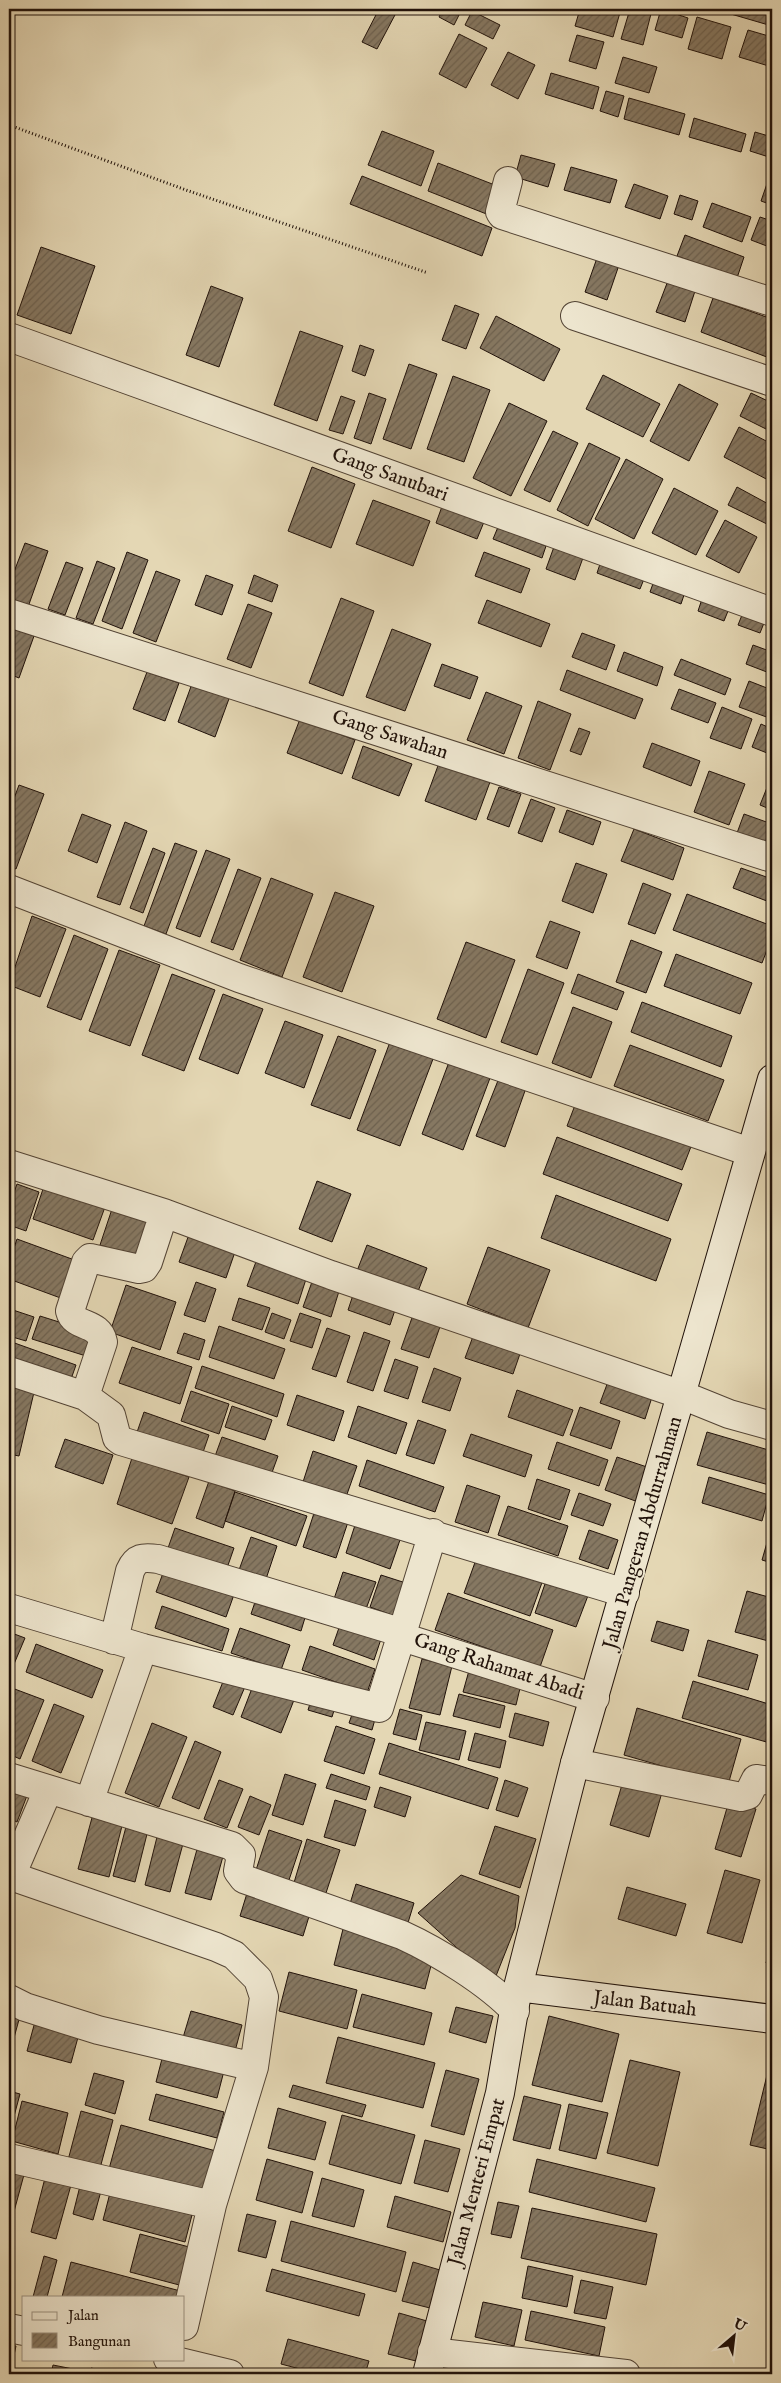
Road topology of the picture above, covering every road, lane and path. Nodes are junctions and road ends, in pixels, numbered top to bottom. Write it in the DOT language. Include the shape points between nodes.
graph roads {
  1 [pos="9,125"];
  2 [pos="508,181"];
  3 [pos="428,273"];
  4 [pos="772,302"];
  5 [pos="575,316"];
  6 [pos="9,338"];
  7 [pos="772,382"];
  8 [pos="772,612"];
  9 [pos="9,613"];
  10 [pos="772,858"];
  11 [pos="9,889"];
  12 [pos="772,1080"];
  13 [pos="750,1152"];
  14 [pos="9,1164"];
  15 [pos="164,1213"];
  16 [pos="9,1371"];
  17 [pos="682,1395"];
  18 [pos="85,1396"];
  19 [pos="772,1426"];
  20 [pos="433,1534"];
  21 [pos="625,1593"];
  22 [pos="9,1608"];
  23 [pos="403,1635"];
  24 [pos="114,1640"];
  25 [pos="143,1648"];
  26 [pos="595,1698"];
  27 [pos="575,1763"];
  28 [pos="9,1777"];
  29 [pos="772,1781"];
  30 [pos="48,1790"];
  31 [pos="89,1802"];
  32 [pos="10,1878"];
  33 [pos="9,1999"];
  34 [pos="516,1999"];
  35 [pos="772,2020"];
  36 [pos="254,2067"];
  37 [pos="9,2158"];
  38 [pos="212,2205"];
  39 [pos="185,2322"];
  40 [pos="9,2328"];
  41 [pos="22,2331"];
  42 [pos="173,2360"];
  43 [pos="429,2363"];
  44 [pos="230,2374"];
  45 [pos="626,2374"];
  1 -- 3 [label="path"];
  2 -- 4 [label="street" via="502,215"];
  5 -- 7 [label="street"];
  6 -- 8 [label="street, Gang Sanubari"];
  9 -- 10 [label="street, Gang Sawahan"];
  11 -- 13 [label="street" via="239,978"];
  12 -- 13 [label="street, Jalan Pangeran Abdurrahman"];
  13 -- 17 [label="street, Jalan Pangeran Abdurrahman"];
  14 -- 15 [label="street"];
  15 -- 17 [label="street" via="331,1275"];
  15 -- 18 [label="street" via="144,1268 94,1258 86,1262 70,1311 76,1320 96,1329 102,1342"];
  16 -- 18 [label="street"];
  17 -- 19 [label="street" via="729,1414"];
  17 -- 21 [label="street, Jalan Pangeran Abdurrahman"];
  18 -- 20 [label="street" via="111,1415 117,1438 124,1443"];
  20 -- 21 [label="street"];
  20 -- 23 [label="street"];
  21 -- 26 [label="street, Jalan Pangeran Abdurrahman"];
  22 -- 24 [label="street"];
  23 -- 24 [label="street, Gang Rahamat Abadi" via="143,1557 134,1562 130,1571"];
  23 -- 25 [label="street" via="379,1708"];
  23 -- 26 [label="street, Gang Rahamat Abadi"];
  24 -- 25 [label="street"];
  25 -- 31 [label="street"];
  26 -- 27 [label="street, Jalan Pangeran Abdurrahman"];
  27 -- 29 [label="street" via="741,1797 748,1795 756,1779"];
  27 -- 34 [label="street, Jalan Pangeran Abdurrahman"];
  28 -- 30 [label="street"];
  30 -- 31 [label="street"];
  30 -- 32 [label="street"];
  31 -- 34 [label="street" via="232,1846 241,1855 238,1871 244,1879 402,1935 500,1994"];
  32 -- 36 [label="street" via="174,1930 234,1955 258,1979 264,1998"];
  33 -- 36 [label="street" via="25,2008 98,2030"];
  34 -- 35 [label="street, Jalan Batuah"];
  34 -- 43 [label="street, Jalan Menteri Empat" via="500,2093"];
  36 -- 38 [label="street"];
  37 -- 38 [label="street"];
  38 -- 39 [label="street"];
  40 -- 41 [label="street"];
  42 -- 44 [label="street"];
  43 -- 45 [label="street"];
}
